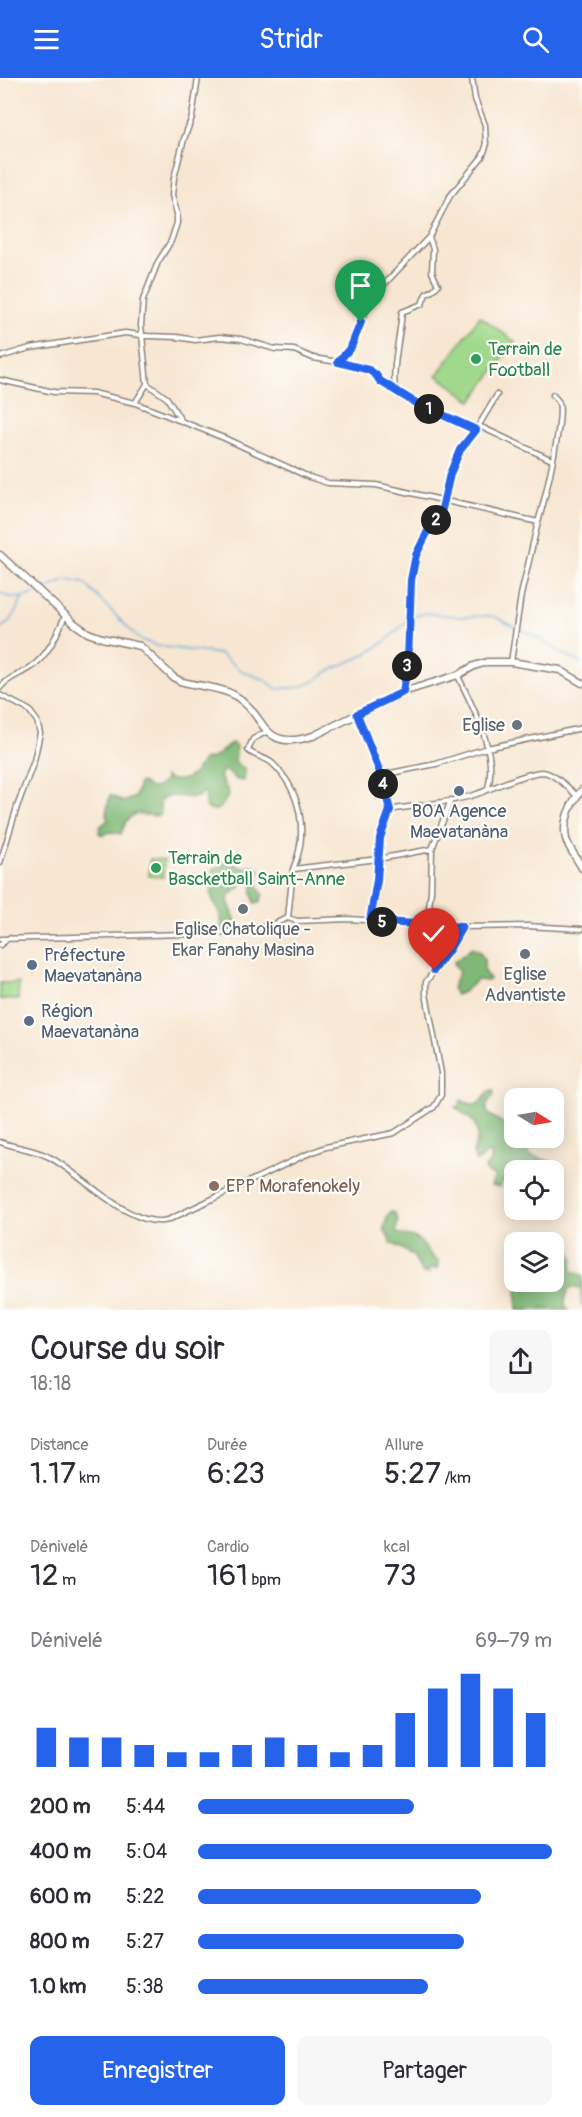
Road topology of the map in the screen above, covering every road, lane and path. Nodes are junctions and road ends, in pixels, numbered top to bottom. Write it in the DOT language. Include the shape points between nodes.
graph roads {
  1 [pos="198,78"];
  2 [pos="472,78"];
  3 [pos="429,237"];
  4 [pos="141,334"];
  5 [pos="0,357"];
  6 [pos="338,362"];
  7 [pos="0,380"];
  8 [pos="147,384"];
  9 [pos="395,390"];
  10 [pos="497,395"];
  11 [pos="553,395"];
  12 [pos="135,403"];
  13 [pos="182,422"];
  14 [pos="478,428"];
  15 [pos="552,460"];
  16 [pos="443,501"];
  17 [pos="538,522"];
  18 [pos="0,555"];
  19 [pos="65,616"];
  20 [pos="511,662"];
  21 [pos="458,675"];
  22 [pos="582,683"];
  23 [pos="0,688"];
  24 [pos="403,692"];
  25 [pos="0,695"];
  26 [pos="357,714"];
  27 [pos="582,728"];
  28 [pos="266,732"];
  29 [pos="487,748"];
  30 [pos="381,775"];
  31 [pos="488,788"];
  32 [pos="582,790"];
  33 [pos="576,796"];
  34 [pos="451,800"];
  35 [pos="390,810"];
  36 [pos="432,849"];
  37 [pos="2,850"];
  38 [pos="378,859"];
  39 [pos="580,860"];
  40 [pos="0,863"];
  41 [pos="582,868"];
  42 [pos="293,869"];
  43 [pos="288,918"];
  44 [pos="370,921"];
  45 [pos="427,924"];
  46 [pos="462,927"];
  47 [pos="582,929"];
  48 [pos="9,938"];
  49 [pos="0,939"];
  50 [pos="0,945"];
  51 [pos="0,1142"];
  1 -- 4 [label="street" via="192,117 174,178 172,195 177,223 143,300"];
  2 -- 3 [label="street" via="485,124 486,147 450,196"];
  3 -- 6 [label="street" via="375,295 351,347"];
  3 -- 9 [label="street" via="432,272 438,285 426,294 422,304 402,312 393,377"];
  4 -- 5 [label="street" via="30,348"];
  4 -- 6 [label="street" via="195,340 230,338"];
  4 -- 8 [label="street"];
  6 -- 9 [label="street" via="369,370"];
  7 -- 12 [label="street"];
  8 -- 12 [label="street"];
  8 -- 13 [label="street" via="167,398"];
  9 -- 14 [label="street" via="414,402"];
  10 -- 14 [label="street"];
  11 -- 15 [label="street" via="559,404"];
  12 -- 13 [label="street"];
  13 -- 16 [label="street" via="315,479 376,485"];
  14 -- 15 [label="street"];
  14 -- 16 [label="street" via="460,450"];
  15 -- 17 [label="street"];
  16 -- 17 [label="street"];
  16 -- 24 [label="street" via="441,513 416,555"];
  17 -- 20 [label="street"];
  18 -- 19 [label="main road"];
  19 -- 23 [label="street" via="38,662"];
  19 -- 28 [label="main road" via="88,633 140,646 180,681 237,697"];
  20 -- 21 [label="main road" via="487,662"];
  20 -- 22 [label="main road" via="560,670"];
  21 -- 24 [label="main road"];
  21 -- 29 [label="street" via="485,734"];
  24 -- 26 [label="main road"];
  25 -- 37 [label="street" via="29,710 40,733"];
  26 -- 28 [label="main road" via="299,740"];
  26 -- 30 [label="street"];
  27 -- 29 [label="street"];
  28 -- 42 [label="street" via="252,739 248,750 272,763 297,800 299,844"];
  29 -- 30 [label="street"];
  29 -- 31 [label="street" via="491,780"];
  30 -- 35 [label="street"];
  31 -- 33 [label="street" via="544,772"];
  31 -- 34 [label="street"];
  32 -- 33 [label="main road"];
  33 -- 39 [label="main road" via="565,829 566,838"];
  34 -- 35 [label="street"];
  34 -- 36 [label="street"];
  35 -- 38 [label="street" via="380,838"];
  36 -- 38 [label="street"];
  36 -- 45 [label="street"];
  37 -- 40 [label="street"];
  38 -- 42 [label="street"];
  38 -- 44 [label="street"];
  39 -- 41 [label="main road"];
  42 -- 43 [label="street"];
  43 -- 44 [label="street"];
  43 -- 48 [label="street" via="269,926 227,932"];
  44 -- 45 [label="street"];
  45 -- 46 [label="street"];
  46 -- 47 [label="street"];
  46 -- 51 [label="street" via="426,982 441,1095 434,1107 394,1133 305,1155 158,1223 124,1210 47,1156"];
  48 -- 49 [label="street"];
  48 -- 50 [label="street"];
}
